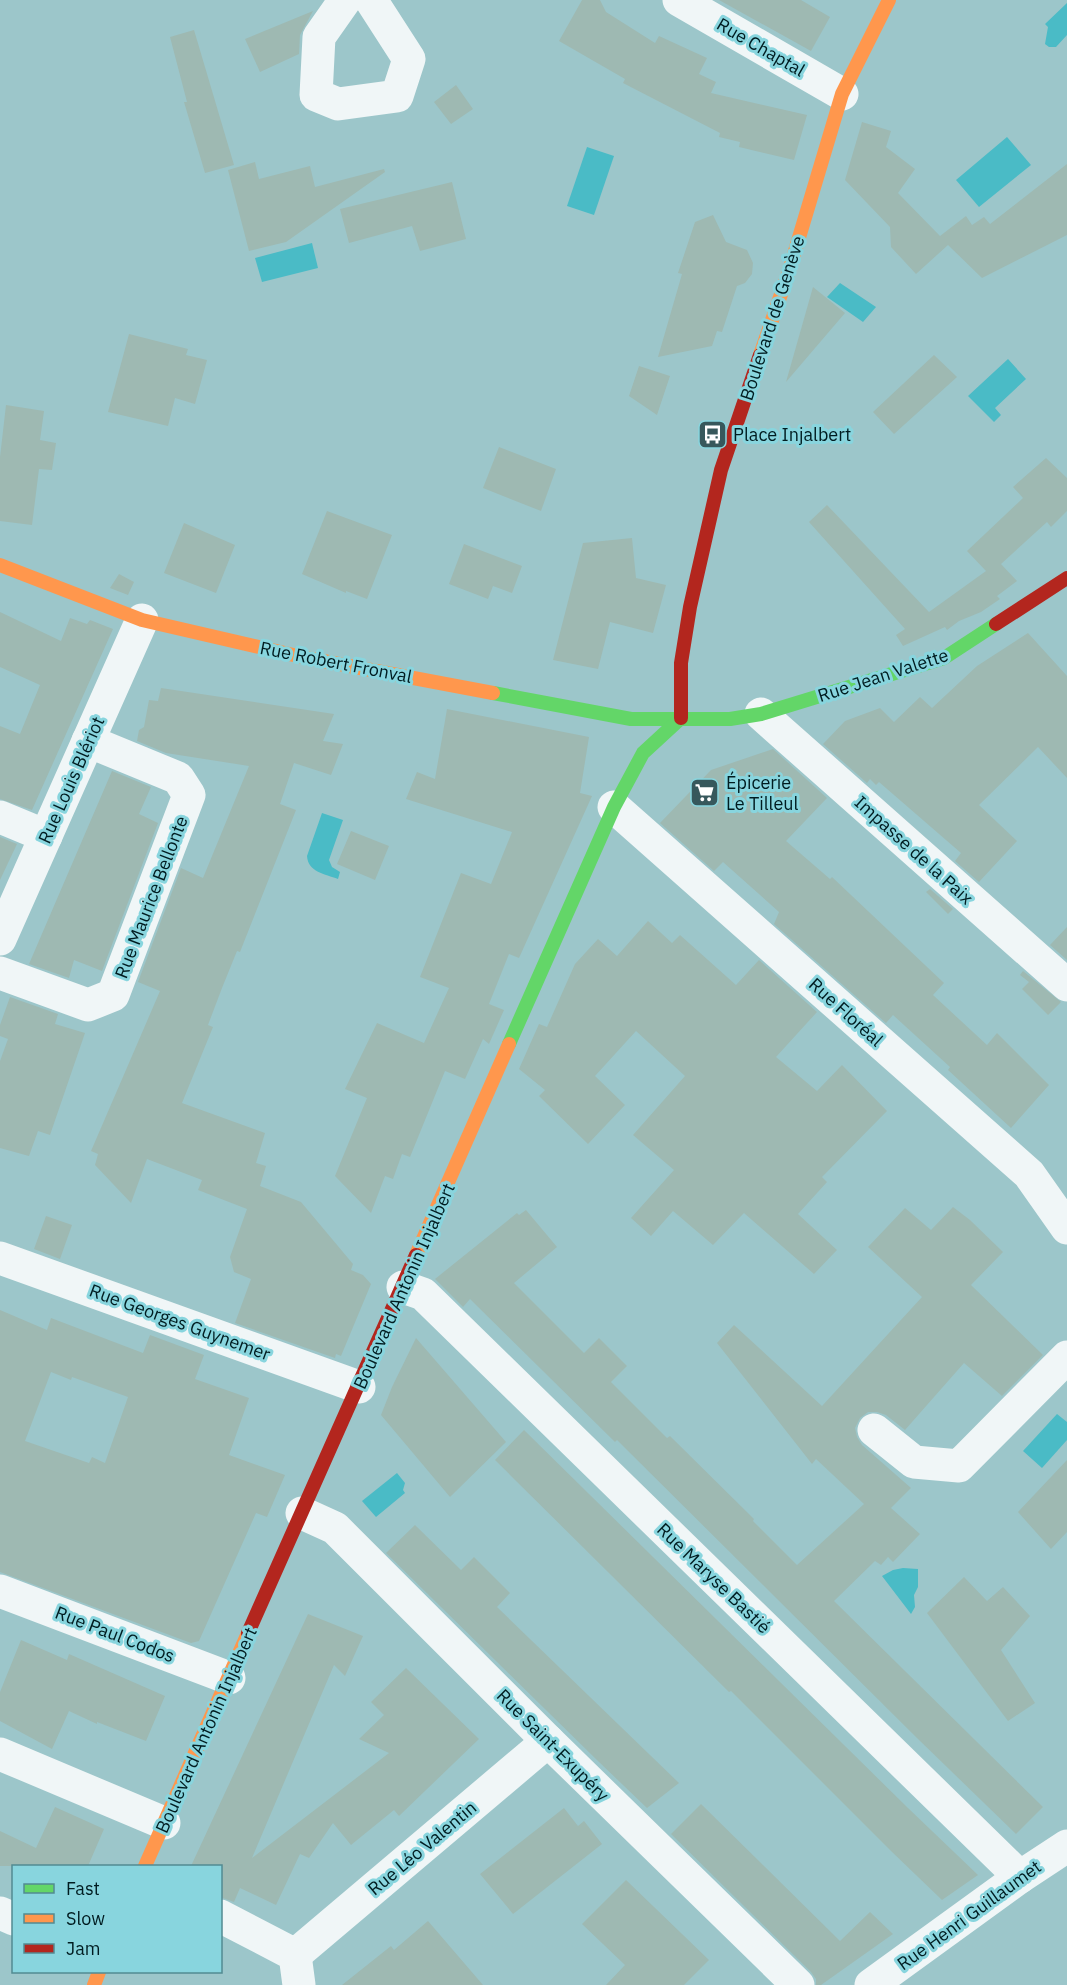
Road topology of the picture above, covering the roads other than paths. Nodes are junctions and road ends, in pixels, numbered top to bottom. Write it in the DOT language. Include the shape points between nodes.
graph roads {
  1 [pos="345,0"];
  2 [pos="371,0"];
  3 [pos="679,0"];
  4 [pos="889,0"];
  5 [pos="842,94"];
  6 [pos="0,565"];
  7 [pos="1067,578"];
  8 [pos="142,620"];
  9 [pos="761,714"];
  10 [pos="681,718"];
  11 [pos="88,741"];
  12 [pos="614,807"];
  13 [pos="0,817"];
  14 [pos="46,836"];
  15 [pos="0,939"];
  16 [pos="0,973"];
  17 [pos="1067,985"];
  18 [pos="1067,1228"];
  19 [pos="0,1258"];
  20 [pos="403,1287"];
  21 [pos="1067,1357"];
  22 [pos="359,1387"];
  23 [pos="874,1430"];
  24 [pos="302,1513"];
  25 [pos="0,1591"];
  26 [pos="229,1678"];
  27 [pos="548,1741"];
  28 [pos="0,1754"];
  29 [pos="164,1823"];
  30 [pos="1067,1846"];
  31 [pos="145,1865"];
  32 [pos="1020,1877"];
  33 [pos="222,1917"];
  34 [pos="297,1970"];
  35 [pos="798,1985"];
  36 [pos="871,1985"];
  1 -- 2 [label="street" via="319,37 316,95 338,104 397,96 409,59"];
  3 -- 5 [label="street, Rue Chaptal"];
  4 -- 5 [label="street, Boulevard de Genève"];
  5 -- 10 [label="street, Boulevard de Genève" via="789,271 722,470 690,607 681,663"];
  6 -- 8 [label="street, Rue Robert Fronval"];
  7 -- 9 [label="street, Rue Jean Valette" via="944,658"];
  8 -- 10 [label="street, Rue Robert Fronval" via="302,657 631,719"];
  8 -- 11 [label="street, Rue Louis Blériot"];
  9 -- 10 [label="street, Rue Jean Valette"];
  9 -- 17 [label="street, Impasse de la Paix"];
  10 -- 12 [label="street, Boulevard Antonin Injalbert" via="643,753"];
  11 -- 14 [label="street, Rue Louis Blériot"];
  11 -- 16 [label="street, Rue Maurice Bellonte" via="178,778 189,795 113,995 88,1005"];
  12 -- 18 [label="street, Rue Floréal" via="1029,1174"];
  12 -- 20 [label="street, Boulevard Antonin Injalbert"];
  13 -- 14 [label="street"];
  14 -- 15 [label="street, Rue Louis Blériot"];
  19 -- 22 [label="street, Rue Georges Guynemer"];
  20 -- 22 [label="street, Boulevard Antonin Injalbert"];
  20 -- 32 [label="street, Rue Maryse Bastié" via="423,1294"];
  21 -- 23 [label="street" via="959,1466 914,1462"];
  22 -- 24 [label="street, Boulevard Antonin Injalbert"];
  24 -- 26 [label="street, Boulevard Antonin Injalbert"];
  24 -- 27 [label="street, Rue Saint-Exupéry" via="335,1528"];
  25 -- 26 [label="street, Rue Paul Codos"];
  26 -- 29 [label="street, Boulevard Antonin Injalbert"];
  27 -- 34 [label="street, Rue Léo Valentin"];
  27 -- 35 [label="street, Rue Saint-Exupéry"];
  28 -- 29 [label="street"];
  29 -- 31 [label="street, Boulevard Antonin Injalbert"];
  30 -- 32 [label="street, Rue Henri Guillaumet"];
  32 -- 36 [label="street, Rue Henri Guillaumet"];
  33 -- 34 [label="street"];
}
